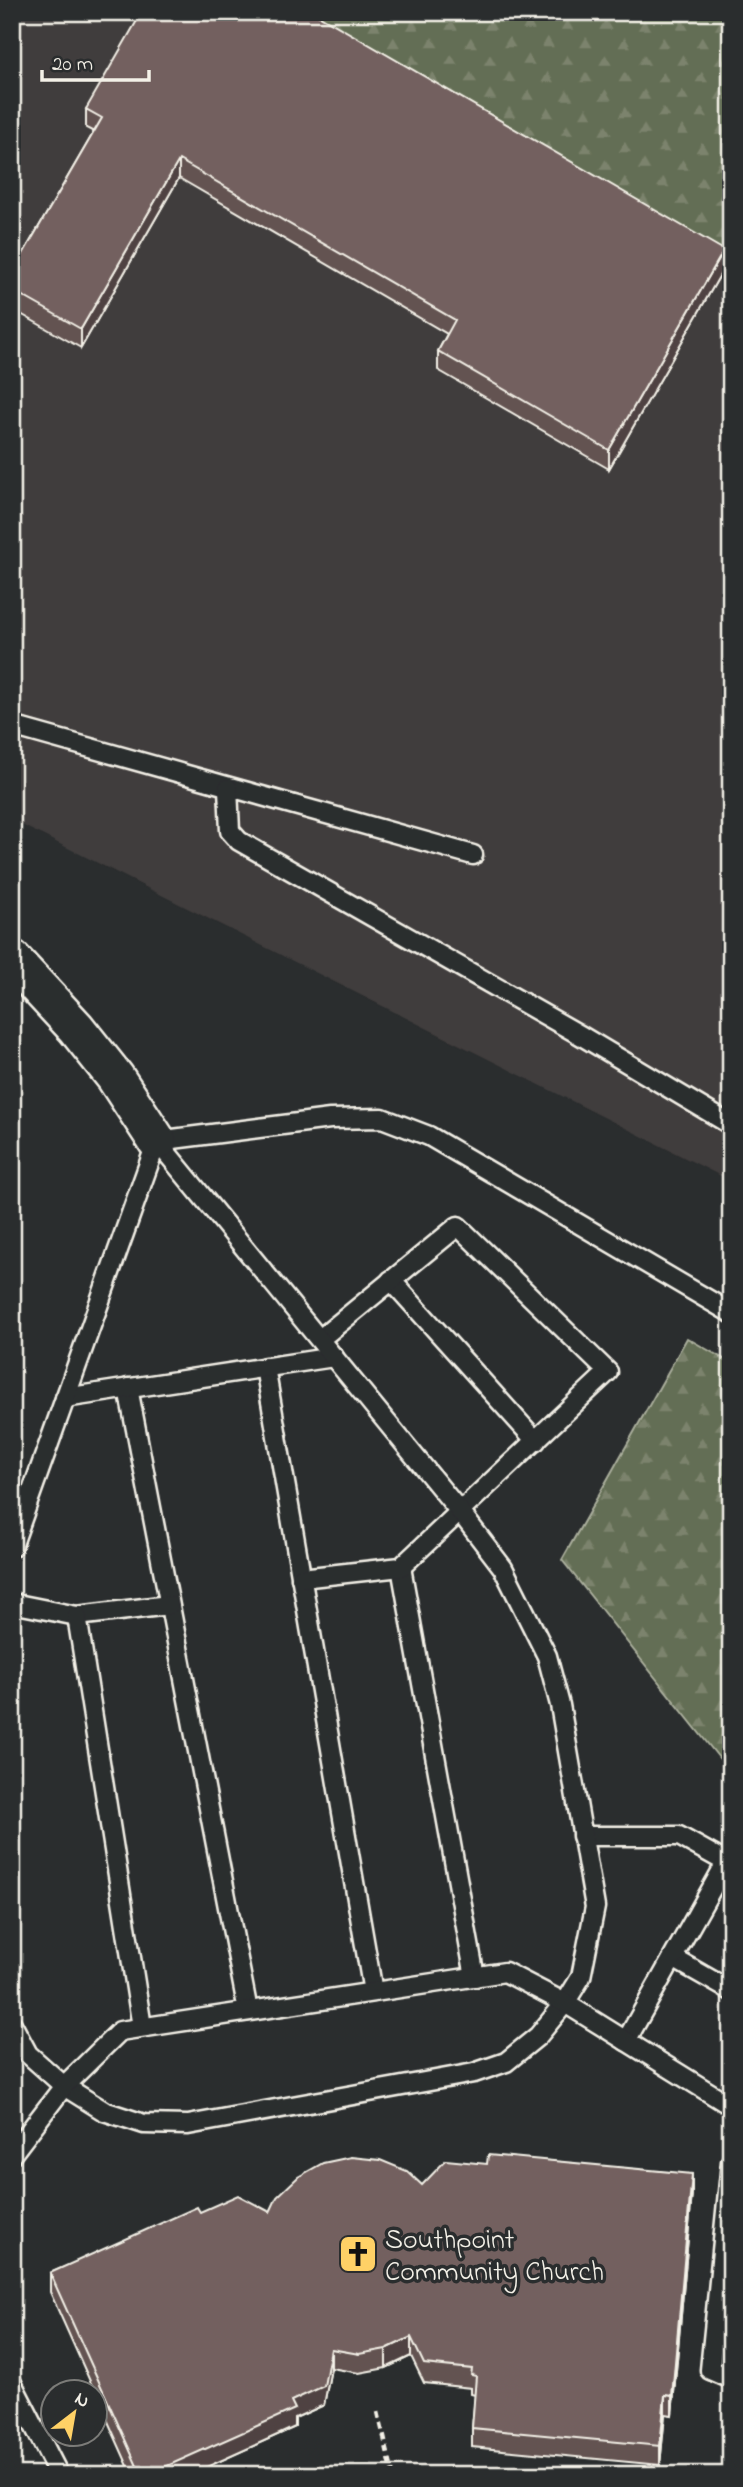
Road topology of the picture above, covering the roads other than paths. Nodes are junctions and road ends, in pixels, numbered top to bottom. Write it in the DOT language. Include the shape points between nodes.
graph roads {
  1 [pos="12,726"];
  2 [pos="228,788"];
  3 [pos="473,855"];
  4 [pos="12,959"];
  5 [pos="731,1125"];
  6 [pos="157,1141"];
  7 [pos="391,1280"];
  8 [pos="731,1313"];
  9 [pos="320,1339"];
  10 [pos="334,1357"];
  11 [pos="265,1367"];
  12 [pos="128,1388"];
  13 [pos="65,1398"];
  14 [pos="536,1441"];
  15 [pos="461,1513"];
  16 [pos="12,1547"];
  17 [pos="401,1567"];
  18 [pos="301,1578"];
  19 [pos="12,1603"];
  20 [pos="169,1605"];
  21 [pos="77,1616"];
  22 [pos="582,1836"];
  23 [pos="729,1864"];
  24 [pos="673,1958"];
  25 [pos="475,1977"];
  26 [pos="731,1991"];
  27 [pos="373,1992"];
  28 [pos="565,2003"];
  29 [pos="248,2011"];
  30 [pos="12,2024"];
  31 [pos="142,2027"];
  32 [pos="626,2041"];
  33 [pos="64,2087"];
  34 [pos="731,2106"];
  35 [pos="12,2154"];
  36 [pos="731,2162"];
  37 [pos="728,2218"];
  38 [pos="731,2379"];
  39 [pos="12,2383"];
  40 [pos="59,2475"];
  1 -- 2 [label="lane"];
  2 -- 3 [label="lane"];
  2 -- 5 [label="lane" via="230,831 239,841"];
  4 -- 6 [label="street" via="76,1028"];
  6 -- 8 [label="lane" via="330,1119 382,1118 429,1136"];
  6 -- 9 [label="lane"];
  6 -- 13 [label="lane"];
  7 -- 9 [label="lane"];
  7 -- 14 [label="lane"];
  7 -- 14 [label="lane" via="458,1226 608,1372"];
  9 -- 10 [label="lane"];
  10 -- 11 [label="lane"];
  10 -- 15 [label="lane"];
  11 -- 12 [label="lane"];
  11 -- 18 [label="lane"];
  12 -- 13 [label="lane"];
  12 -- 20 [label="lane"];
  13 -- 16 [label="lane"];
  14 -- 15 [label="lane"];
  15 -- 17 [label="lane"];
  15 -- 22 [label="lane" via="503,1568 547,1656"];
  17 -- 18 [label="lane"];
  17 -- 25 [label="lane"];
  18 -- 27 [label="lane"];
  19 -- 21 [label="lane"];
  20 -- 21 [label="lane"];
  20 -- 29 [label="lane"];
  21 -- 31 [label="lane"];
  22 -- 23 [label="lane" via="679,1836"];
  22 -- 28 [label="lane" via="595,1907 581,1977"];
  23 -- 24 [label="lane"];
  24 -- 26 [label="lane"];
  24 -- 32 [label="lane"];
  25 -- 27 [label="lane"];
  25 -- 28 [label="lane" via="505,1972"];
  27 -- 29 [label="lane"];
  28 -- 32 [label="lane"];
  28 -- 33 [label="lane" via="538,2036 506,2062 474,2073 188,2125 144,2124 104,2111"];
  29 -- 31 [label="lane"];
  30 -- 33 [label="lane" via="27,2054"];
  31 -- 33 [label="lane" via="120,2031"];
  32 -- 34 [label="lane"];
  33 -- 35 [label="lane"];
  36 -- 37 [label="lane"];
  37 -- 38 [label="lane" via="710,2370"];
  39 -- 40 [label="lane"];
}
